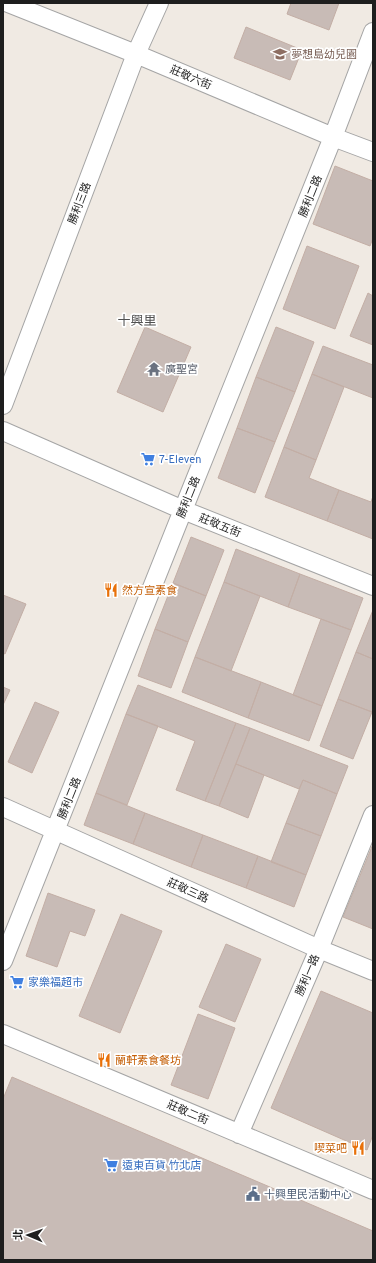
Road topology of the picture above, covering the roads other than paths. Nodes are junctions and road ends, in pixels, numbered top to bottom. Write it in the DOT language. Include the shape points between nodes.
graph roads {
  1 [pos="8,3"];
  2 [pos="159,3"];
  3 [pos="373,32"];
  4 [pos="136,54"];
  5 [pos="333,137"];
  6 [pos="373,152"];
  7 [pos="3,405"];
  8 [pos="3,431"];
  9 [pos="183,510"];
  10 [pos="373,586"];
  11 [pos="3,807"];
  12 [pos="373,815"];
  13 [pos="56,831"];
  14 [pos="319,949"];
  15 [pos="3,961"];
  16 [pos="373,971"];
  17 [pos="3,1034"];
  18 [pos="239,1134"];
  19 [pos="373,1190"];
  1 -- 4 [label="street, 莊敬六街"];
  2 -- 4 [label="street, 勝利三路"];
  3 -- 5 [label="street, 勝利二路"];
  4 -- 5 [label="street, 莊敬六街"];
  4 -- 7 [label="street, 勝利三路"];
  5 -- 6 [label="street, 莊敬六街"];
  5 -- 9 [label="street, 勝利二路"];
  8 -- 9 [label="street, 莊敬五街"];
  9 -- 10 [label="street, 莊敬五街"];
  9 -- 13 [label="street, 勝利二路"];
  11 -- 13 [label="street, 莊敬三路"];
  12 -- 14 [label="street, 勝利一路"];
  13 -- 14 [label="street, 莊敬三路"];
  13 -- 15 [label="street, 勝利二路"];
  14 -- 16 [label="street, 莊敬三路"];
  14 -- 18 [label="street, 勝利一路"];
  17 -- 18 [label="street, 莊敬二街"];
  18 -- 19 [label="street, 莊敬二街"];
}
